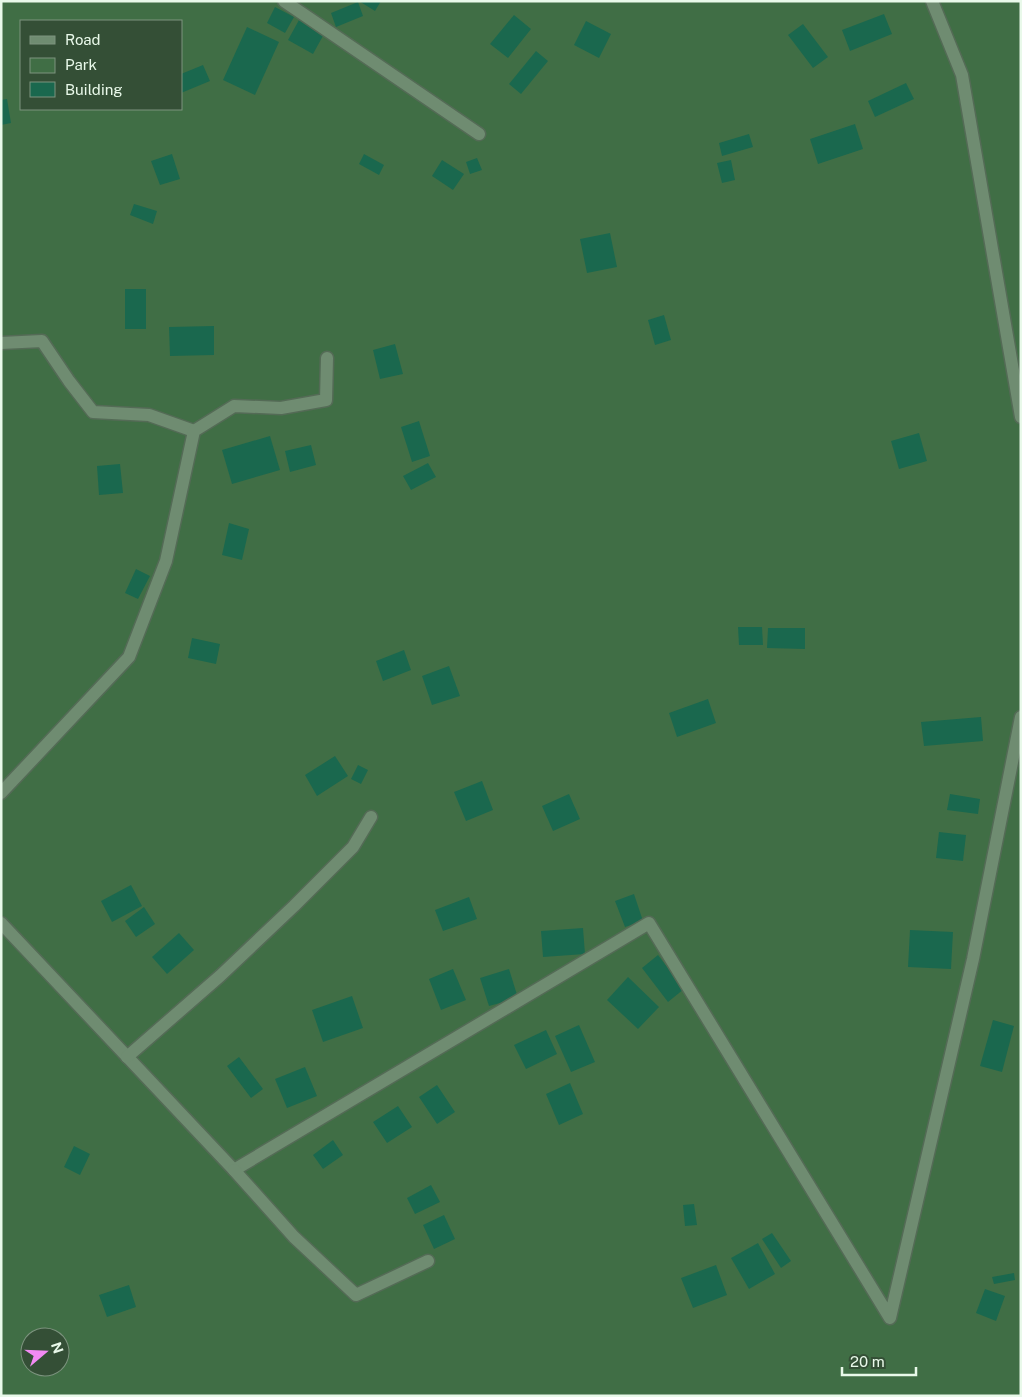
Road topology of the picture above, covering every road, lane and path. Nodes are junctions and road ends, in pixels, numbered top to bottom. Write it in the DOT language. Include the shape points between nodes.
graph roads {
  1 [pos="284,1"];
  2 [pos="932,1"];
  3 [pos="479,134"];
  4 [pos="1,343"];
  5 [pos="328,358"];
  6 [pos="1021,417"];
  7 [pos="194,431"];
  8 [pos="1021,716"];
  9 [pos="1,793"];
  10 [pos="371,817"];
  11 [pos="1,923"];
  12 [pos="127,1057"];
  13 [pos="234,1170"];
  14 [pos="428,1261"];
  1 -- 3 [label="street"];
  2 -- 6 [label="street" via="962,75"];
  4 -- 7 [label="street" via="42,341 93,412 149,415"];
  5 -- 7 [label="street" via="326,400 280,408 234,406"];
  7 -- 9 [label="street" via="166,561 129,657"];
  8 -- 13 [label="street" via="973,959 890,1318 649,923"];
  10 -- 12 [label="street" via="353,847 294,906"];
  11 -- 12 [label="street"];
  12 -- 13 [label="street"];
  13 -- 14 [label="street" via="294,1237 356,1296"];
}
